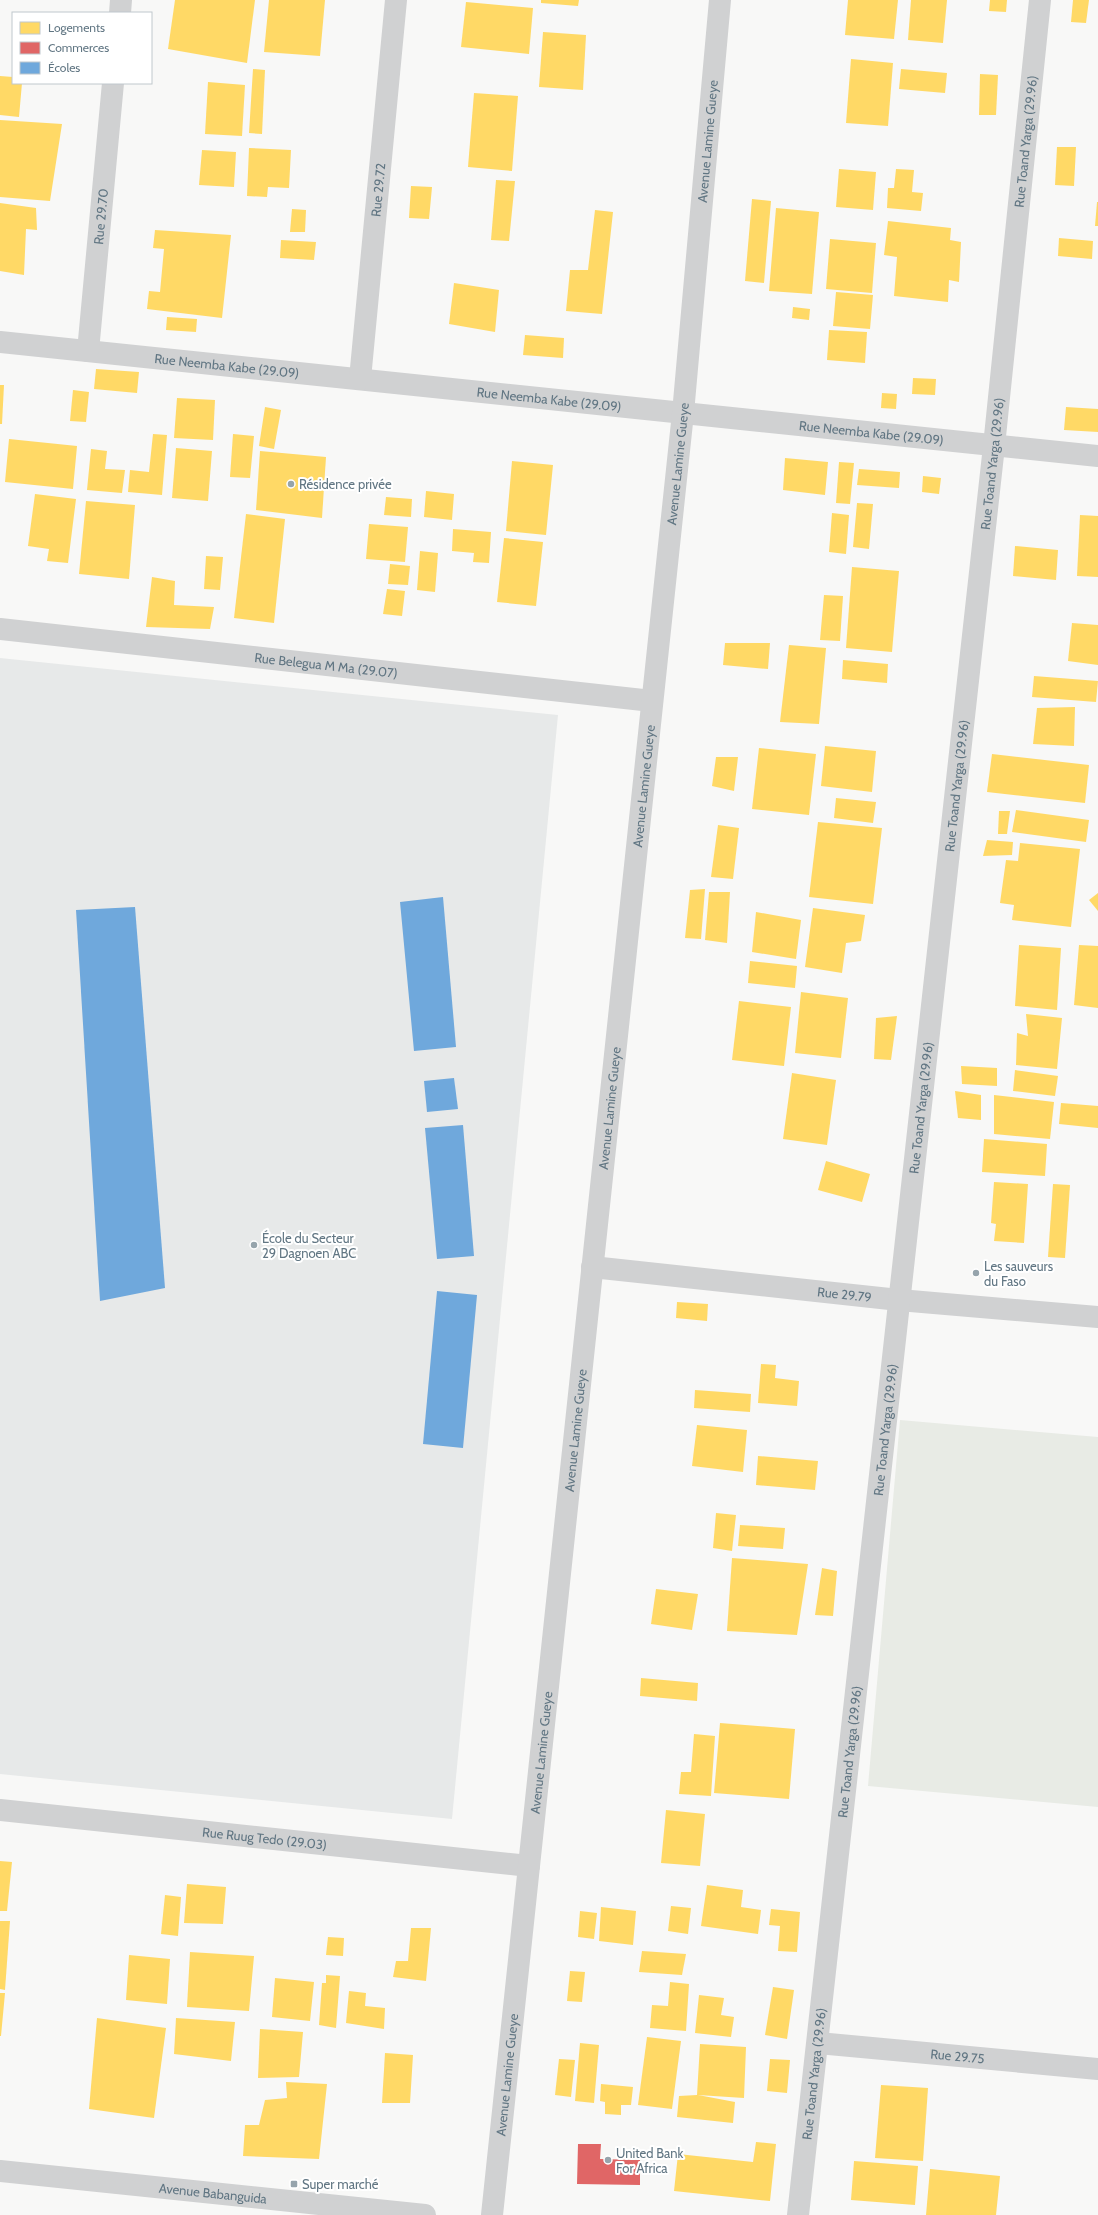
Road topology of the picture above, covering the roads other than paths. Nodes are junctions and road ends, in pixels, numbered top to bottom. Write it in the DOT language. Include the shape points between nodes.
graph roads {
  1 [pos="121,0"];
  2 [pos="396,0"];
  3 [pos="720,0"];
  4 [pos="1040,0"];
  5 [pos="120,12"];
  6 [pos="113,84"];
  7 [pos="0,342"];
  8 [pos="88,351"];
  9 [pos="360,379"];
  10 [pos="683,413"];
  11 [pos="994,446"];
  12 [pos="1098,456"];
  13 [pos="0,629"];
  14 [pos="652,701"];
  15 [pos="592,1267"];
  16 [pos="899,1300"];
  17 [pos="1098,1317"];
  18 [pos="0,1810"];
  19 [pos="529,1866"];
  20 [pos="818,2043"];
  21 [pos="1098,2069"];
  22 [pos="0,2171"];
  23 [pos="425,2215"];
  24 [pos="492,2215"];
  25 [pos="798,2215"];
  1 -- 5 [label="street"];
  2 -- 9 [label="street, Rue 29.72"];
  3 -- 10 [label="street, Avenue Lamine Gueye"];
  4 -- 11 [label="street, Rue Toand Yarga (29.96)"];
  6 -- 8 [label="street, Rue 29.70"];
  7 -- 8 [label="street, Rue Neemba Kabe (29.09)"];
  8 -- 9 [label="street, Rue Neemba Kabe (29.09)"];
  9 -- 10 [label="street, Rue Neemba Kabe (29.09)"];
  10 -- 11 [label="street, Rue Neemba Kabe (29.09)"];
  10 -- 14 [label="street, Avenue Lamine Gueye"];
  11 -- 12 [label="street, Rue Neemba Kabe (29.09)"];
  11 -- 16 [label="street, Rue Toand Yarga (29.96)"];
  13 -- 14 [label="street, Rue Belegua M Ma (29.07)"];
  14 -- 15 [label="street, Avenue Lamine Gueye"];
  15 -- 16 [label="street, Rue 29.79"];
  15 -- 19 [label="street, Avenue Lamine Gueye"];
  16 -- 17 [label="street, Rue 29.79"];
  16 -- 20 [label="street, Rue Toand Yarga (29.96)"];
  18 -- 19 [label="street, Rue Ruug Tedo (29.03)"];
  19 -- 24 [label="street, Avenue Lamine Gueye"];
  20 -- 21 [label="street, Rue 29.75"];
  20 -- 25 [label="street, Rue Toand Yarga (29.96)"];
  22 -- 23 [label="street, Avenue Babanguida"];
}
